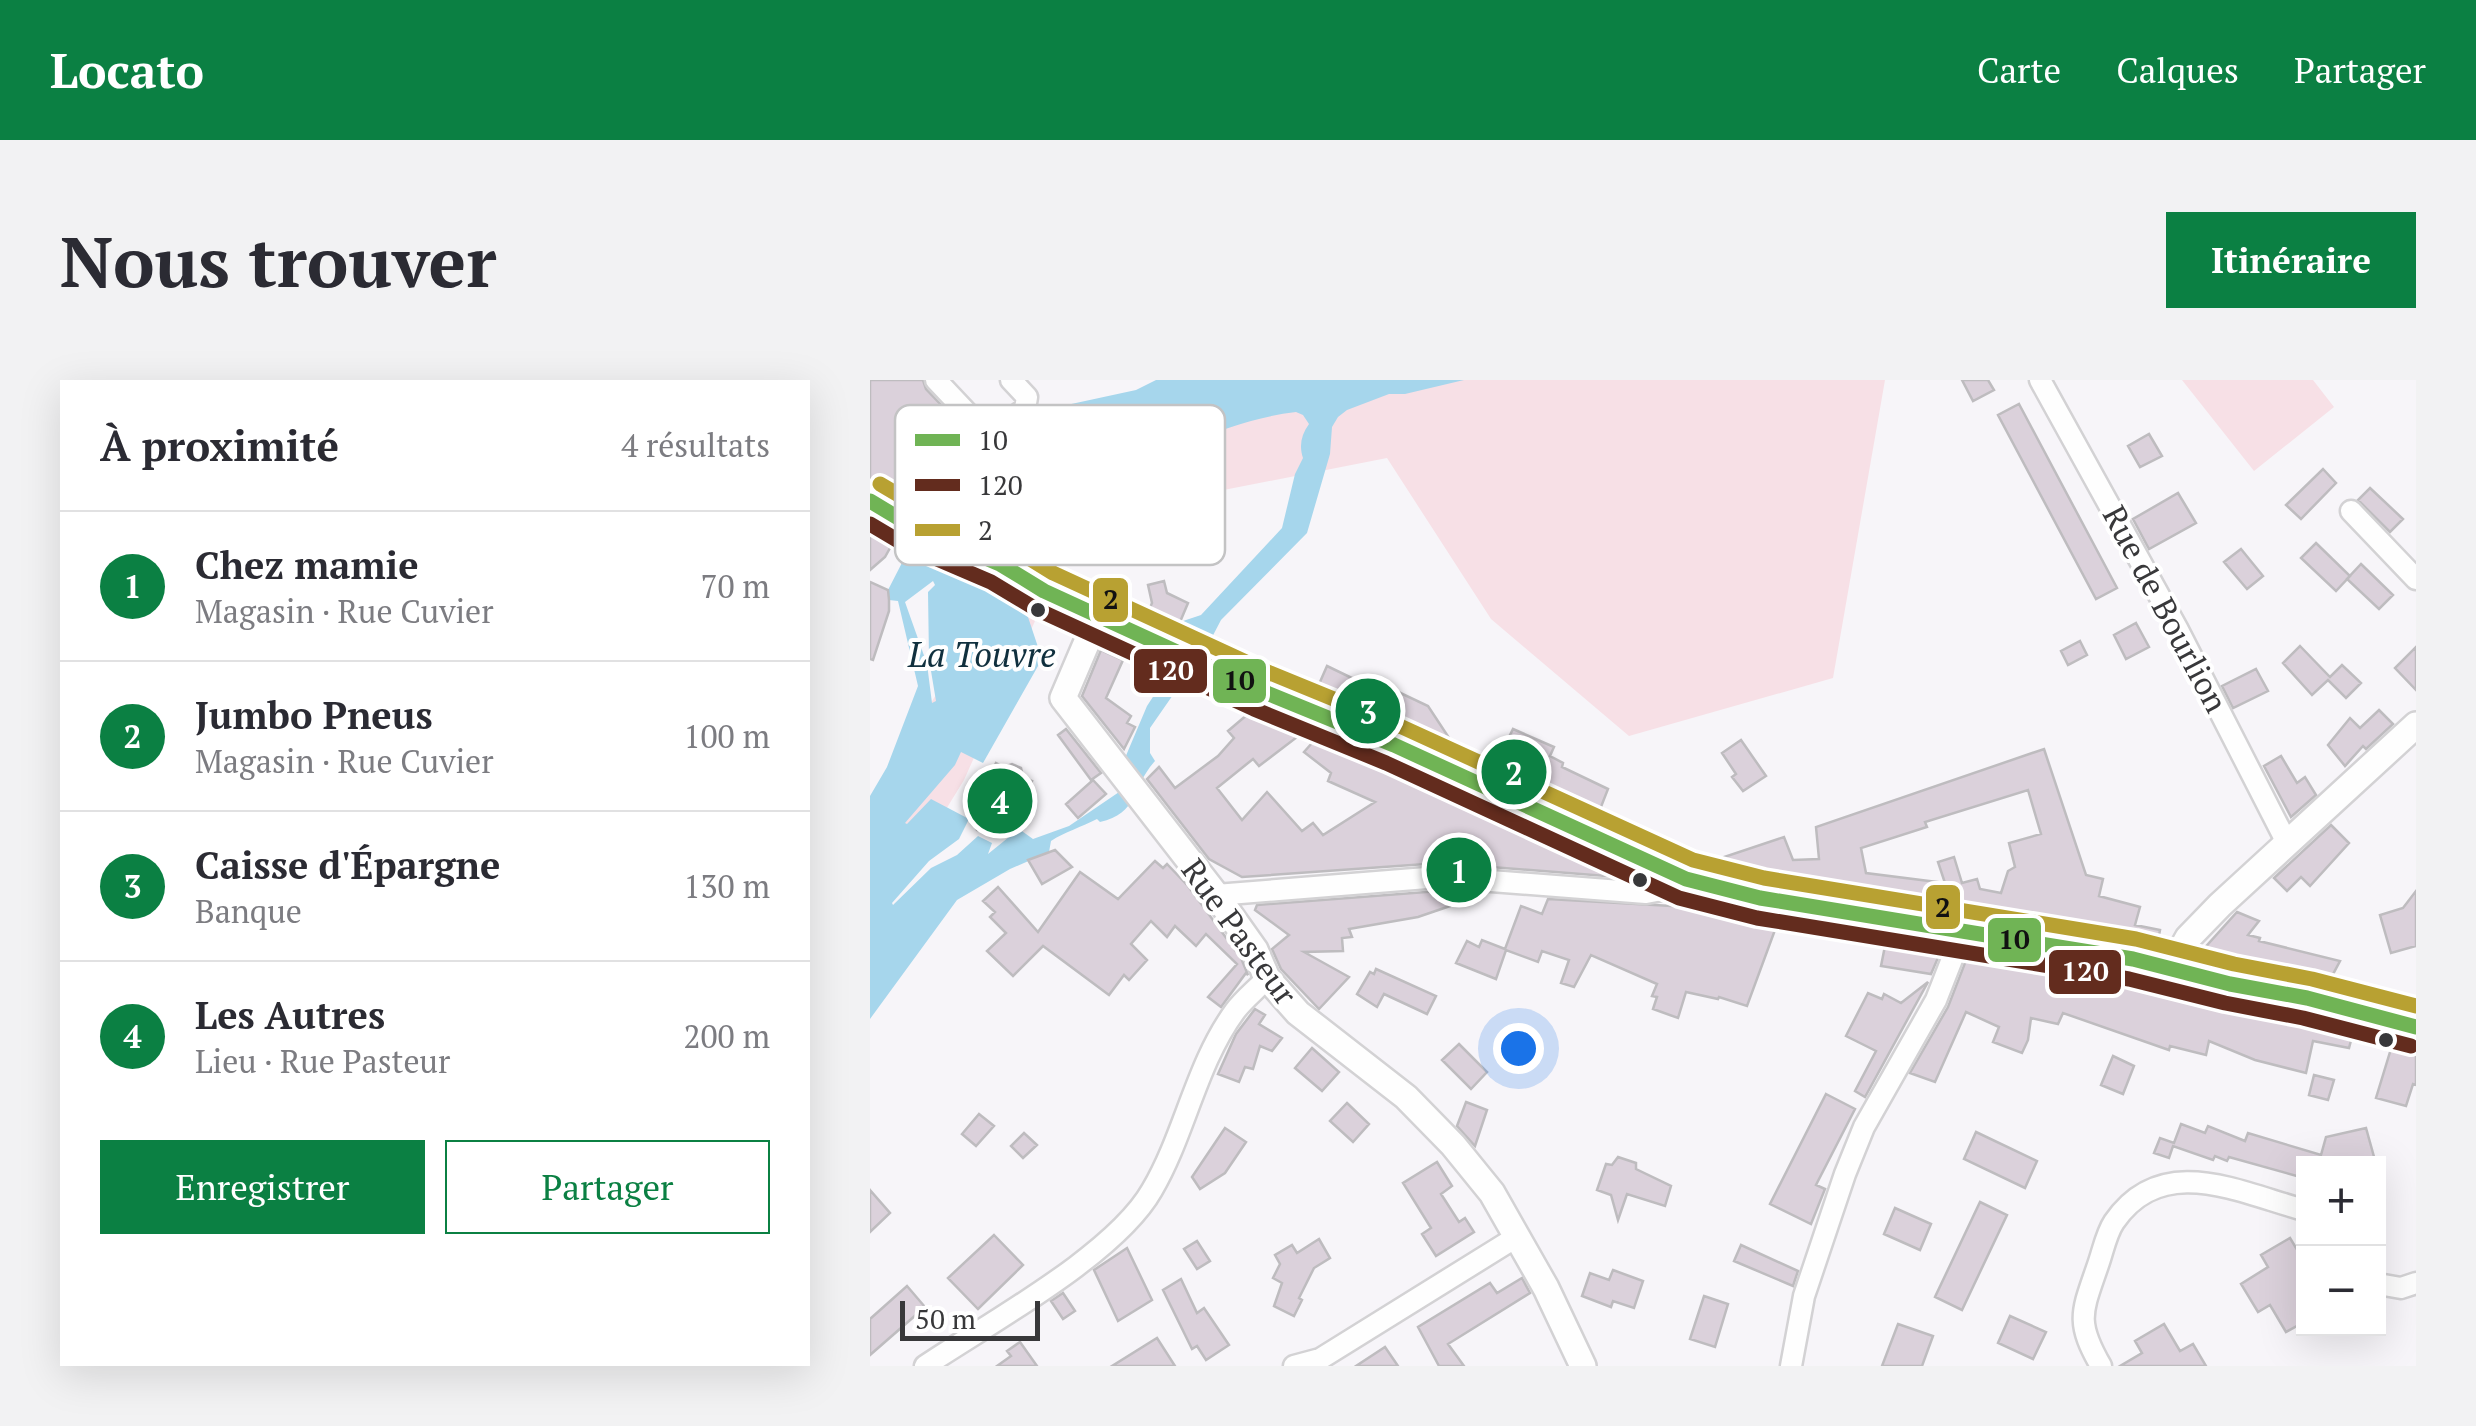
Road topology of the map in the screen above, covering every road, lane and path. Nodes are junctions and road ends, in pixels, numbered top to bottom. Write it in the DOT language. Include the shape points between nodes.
graph roads {
  1 [pos="936,380"];
  2 [pos="1011,380"];
  3 [pos="2040,380"];
  4 [pos="960,405"];
  5 [pos="1026,405"];
  6 [pos="870,502"];
  7 [pos="2351,511"];
  8 [pos="870,520"];
  9 [pos="895,521"];
  10 [pos="895,529"];
  11 [pos="1002,565"];
  12 [pos="2416,579"];
  13 [pos="1098,616"];
  14 [pos="2416,724"];
  15 [pos="2286,841"];
  16 [pos="1686,878"];
  17 [pos="1216,895"];
  18 [pos="1963,930"];
  19 [pos="2176,969"];
  20 [pos="1267,978"];
  21 [pos="2374,1008"];
  22 [pos="2416,1013"];
  23 [pos="2416,1028"];
  24 [pos="2296,1208"];
  25 [pos="1518,1236"];
  26 [pos="2416,1283"];
  27 [pos="2386,1285"];
  28 [pos="1322,1362"];
  29 [pos="925,1366"];
  30 [pos="1294,1366"];
  31 [pos="1582,1366"];
  32 [pos="1791,1366"];
  33 [pos="2100,1366"];
  1 -- 4 [label="street"];
  2 -- 5 [label="street" via="1027,397"];
  3 -- 15 [label="street, Rue de Bourlion"];
  6 -- 9 [label="main road"];
  7 -- 12 [label="street"];
  8 -- 10 [label="main road"];
  11 -- 13 [label="main road"];
  13 -- 16 [label="main road"];
  13 -- 17 [label="street, Rue Pasteur" via="1063,698"];
  14 -- 15 [label="street"];
  15 -- 19 [label="street" via="2188,938"];
  16 -- 17 [label="street" via="1646,893 1439,877"];
  16 -- 18 [label="main road" via="1760,898"];
  17 -- 20 [label="street, Rue Pasteur"];
  18 -- 19 [label="main road"];
  18 -- 32 [label="street" via="1936,1000 1864,1127 1802,1306"];
  19 -- 21 [label="main road"];
  20 -- 25 [label="street, Rue Pasteur" via="1298,1013 1406,1097 1454,1145"];
  20 -- 29 [label="street" via="1235,1011 1154,1189 1132,1219"];
  21 -- 22 [label="main road"];
  21 -- 23 [label="main road"];
  24 -- 33 [label="street" via="2187,1180 2142,1193 2112,1225 2082,1310 2084,1337"];
  25 -- 28 [label="street"];
  25 -- 31 [label="street, Rue Pasteur"];
  26 -- 27 [label="street"];
  28 -- 30 [label="street"];
}
